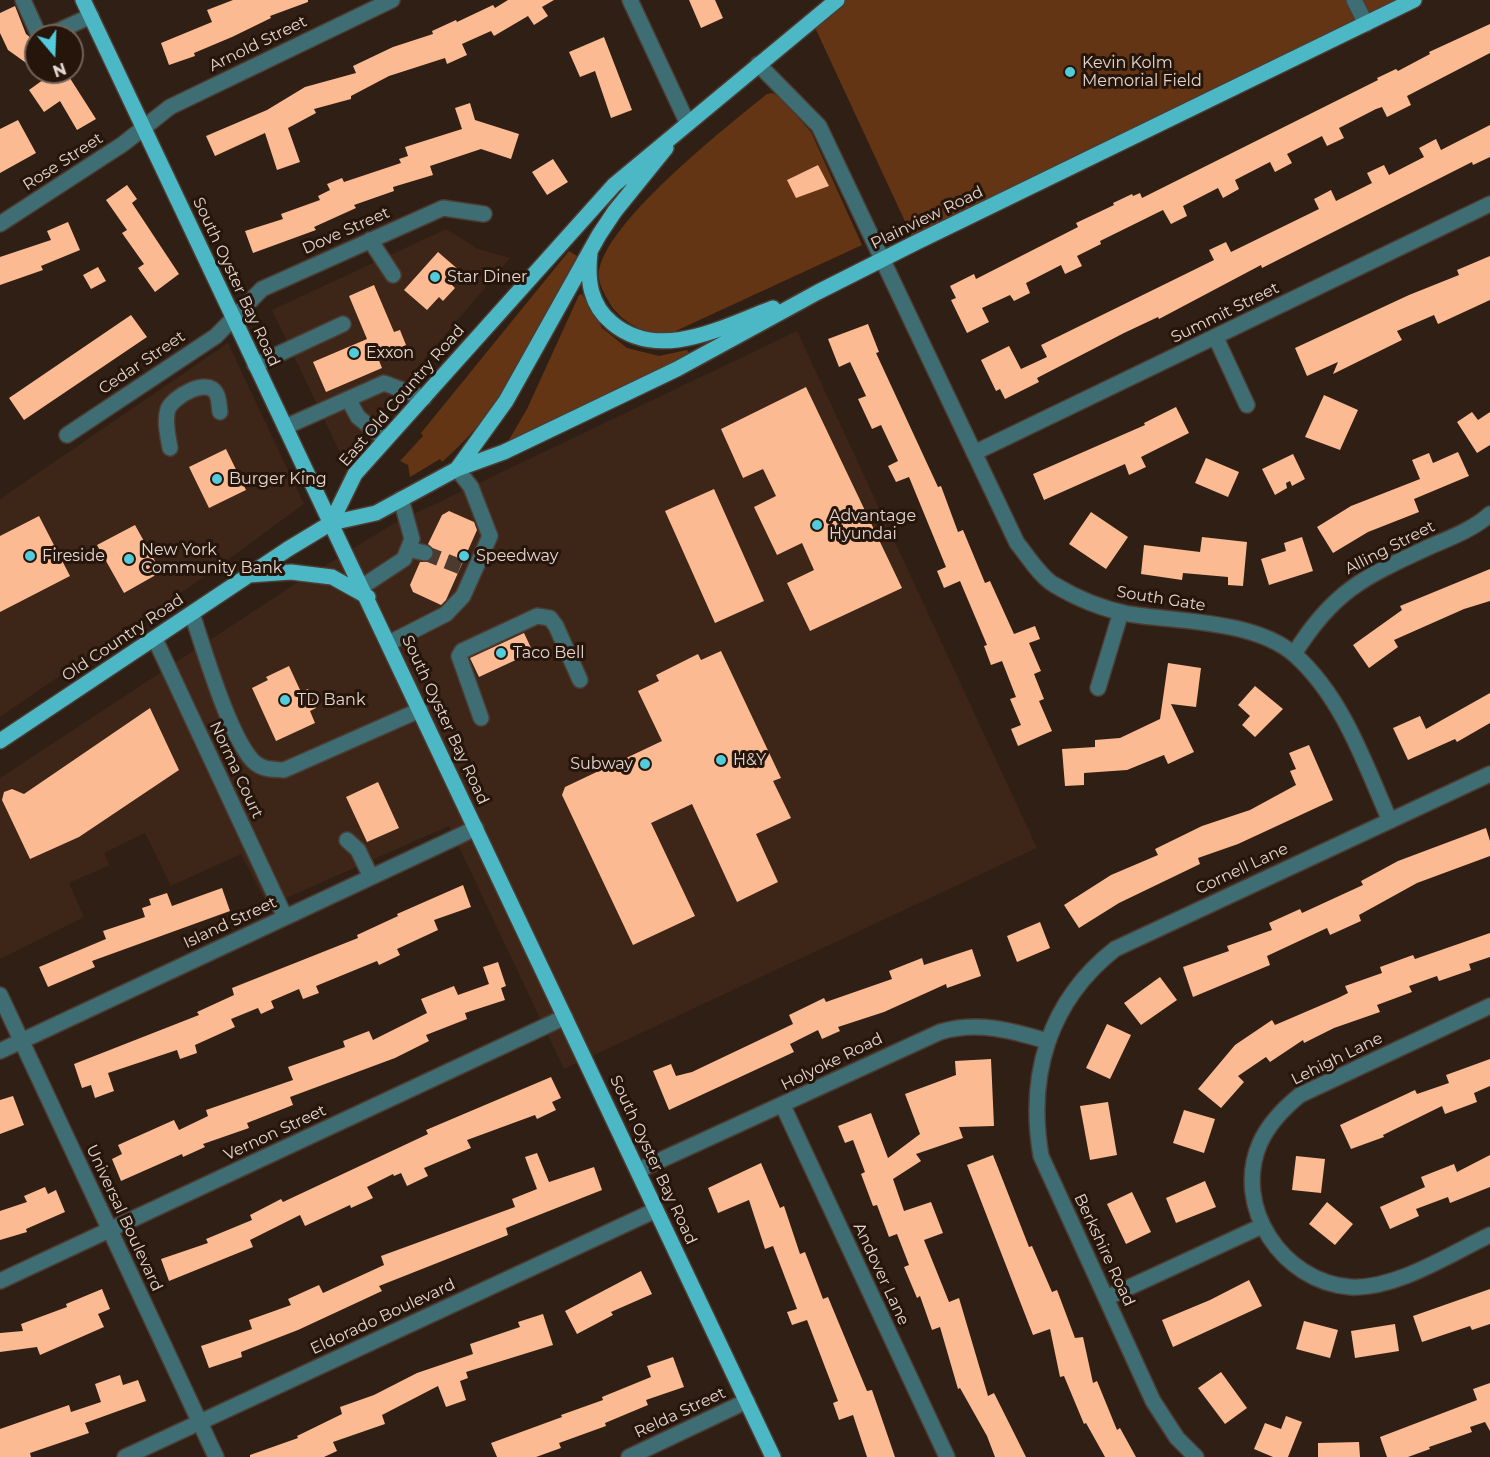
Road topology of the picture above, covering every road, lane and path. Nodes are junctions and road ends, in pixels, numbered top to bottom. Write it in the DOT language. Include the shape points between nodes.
graph roads {
  1 [pos="23,0"];
  2 [pos="83,0"];
  3 [pos="392,0"];
  4 [pos="630,0"];
  5 [pos="837,0"];
  6 [pos="1354,0"];
  7 [pos="1414,0"];
  8 [pos="91,16"];
  9 [pos="34,24"];
  10 [pos="73,24"];
  11 [pos="1366,24"];
  12 [pos="758,64"];
  13 [pos="687,122"];
  14 [pos="144,128"];
  15 [pos="1490,204"];
  16 [pos="484,214"];
  17 [pos="0,224"];
  18 [pos="370,240"];
  19 [pos="590,250"];
  20 [pos="881,261"];
  21 [pos="393,275"];
  22 [pos="818,292"];
  23 [pos="233,316"];
  24 [pos="343,324"];
  25 [pos="1216,338"];
  26 [pos="255,365"];
  27 [pos="424,398"];
  28 [pos="348,399"];
  29 [pos="1247,405"];
  30 [pos="220,412"];
  31 [pos="285,427"];
  32 [pos="67,435"];
  33 [pos="385,439"];
  34 [pos="170,448"];
  35 [pos="975,453"];
  36 [pos="457,469"];
  37 [pos="401,499"];
  38 [pos="1490,513"];
  39 [pos="331,523"];
  40 [pos="408,549"];
  41 [pos="424,553"];
  42 [pos="249,575"];
  43 [pos="365,591"];
  44 [pos="1121,612"];
  45 [pos="192,614"];
  46 [pos="155,639"];
  47 [pos="389,643"];
  48 [pos="1294,654"];
  49 [pos="580,681"];
  50 [pos="1098,688"];
  51 [pos="420,710"];
  52 [pos="481,717"];
  53 [pos="0,741"];
  54 [pos="1490,774"];
  55 [pos="1390,821"];
  56 [pos="476,828"];
  57 [pos="347,840"];
  58 [pos="371,877"];
  59 [pos="285,917"];
  60 [pos="0,995"];
  61 [pos="1490,1006"];
  62 [pos="566,1017"];
  63 [pos="21,1041"];
  64 [pos="1047,1041"];
  65 [pos="0,1051"];
  66 [pos="783,1106"];
  67 [pos="639,1170"];
  68 [pos="656,1210"];
  69 [pos="1262,1226"];
  70 [pos="110,1229"];
  71 [pos="1490,1235"];
  72 [pos="0,1281"];
  73 [pos="1106,1298"];
  74 [pos="747,1401"];
  75 [pos="200,1422"];
  76 [pos="125,1457"];
  77 [pos="216,1457"];
  78 [pos="629,1457"];
  79 [pos="773,1457"];
  80 [pos="947,1457"];
  81 [pos="1196,1457"];
  1 -- 9 [label="street"];
  2 -- 8 [label="main road, South Oyster Bay Road"];
  3 -- 14 [label="street, Arnold Street" via="170,107"];
  4 -- 13 [label="street"];
  5 -- 12 [label="main road, East Old Country Road"];
  6 -- 11 [label="street"];
  7 -- 11 [label="main road, Plainview Road"];
  8 -- 10 [label="street"];
  8 -- 14 [label="main road, South Oyster Bay Road"];
  11 -- 20 [label="main road, Plainview Road"];
  12 -- 13 [label="main road, East Old Country Road"];
  12 -- 20 [label="street, South Gate" via="819,126"];
  13 -- 19 [label="main road, East Old Country Road" via="615,211"];
  13 -- 27 [label="main road, East Old Country Road" via="614,185"];
  14 -- 17 [label="street, Rose Street"];
  14 -- 23 [label="main road, South Oyster Bay Road"];
  15 -- 25 [label="street, Summit Street"];
  16 -- 18 [label="street, Dove Street" via="442,208"];
  18 -- 21 [label="street"];
  18 -- 23 [label="street, Dove Street" via="262,289"];
  19 -- 22 [label="main road" via="589,285 601,311 620,330 644,340 697,336"];
  19 -- 36 [label="main road, East Old Country Road" via="506,401"];
  20 -- 22 [label="main road, Plainview Road"];
  20 -- 35 [label="street, South Gate"];
  22 -- 36 [label="main road, Plainview Road" via="677,369 504,452"];
  23 -- 26 [label="main road, South Oyster Bay Road"];
  23 -- 32 [label="street, Cedar Street" via="216,336"];
  24 -- 26 [label="street"];
  25 -- 29 [label="street"];
  25 -- 35 [label="street, Summit Street"];
  26 -- 31 [label="main road, South Oyster Bay Road"];
  27 -- 28 [label="street" via="384,383"];
  27 -- 33 [label="main road, East Old Country Road"];
  28 -- 31 [label="street"];
  28 -- 33 [label="street" via="358,417"];
  30 -- 34 [label="street" via="217,393 211,387 201,386 174,402 166,418"];
  31 -- 39 [label="main road, South Oyster Bay Road"];
  33 -- 39 [label="main road, East Old Country Road" via="355,474"];
  35 -- 44 [label="street, South Gate" via="1017,543 1050,583 1097,606"];
  36 -- 37 [label="main road, Old Country Road"];
  36 -- 47 [label="street" via="471,487 490,536 468,568 463,596 446,614"];
  37 -- 39 [label="main road, Old Country Road" via="376,513"];
  37 -- 40 [label="street" via="412,539"];
  38 -- 48 [label="street, Alling Street" via="1458,534 1372,573 1346,590 1310,629"];
  39 -- 42 [label="main road, Old Country Road"];
  39 -- 43 [label="main road, South Oyster Bay Road"];
  40 -- 41 [label="street"];
  40 -- 43 [label="street" via="404,559"];
  42 -- 43 [label="main road" via="291,572 332,577"];
  42 -- 45 [label="main road, Old Country Road"];
  43 -- 47 [label="main road, South Oyster Bay Road"];
  44 -- 48 [label="street, South Gate" via="1186,619 1260,636"];
  44 -- 50 [label="street"];
  45 -- 46 [label="main road, Old Country Road"];
  45 -- 51 [label="street" via="244,748 266,769 284,770"];
  46 -- 53 [label="main road, Old Country Road"];
  46 -- 59 [label="street, Norma Court"];
  47 -- 51 [label="main road, South Oyster Bay Road"];
  48 -- 55 [label="street, South Gate" via="1327,691"];
  49 -- 52 [label="street" via="556,626 550,618 537,616 462,651 459,656"];
  51 -- 56 [label="main road, South Oyster Bay Road"];
  54 -- 55 [label="street, Cornell Lane"];
  55 -- 64 [label="street, Cornell Lane" via="1115,949 1088,973 1054,1023"];
  56 -- 58 [label="street, Island Street"];
  56 -- 62 [label="main road, South Oyster Bay Road"];
  57 -- 58 [label="street" via="358,850"];
  58 -- 59 [label="street, Island Street"];
  59 -- 63 [label="street, Island Street"];
  60 -- 63 [label="street, Universal Boulevard"];
  61 -- 69 [label="street, Lehigh Lane" via="1300,1095 1280,1111 1260,1143 1253,1173"];
  62 -- 67 [label="main road, South Oyster Bay Road"];
  62 -- 70 [label="street, Vernon Street"];
  63 -- 65 [label="street, Island Street"];
  63 -- 70 [label="street, Universal Boulevard"];
  64 -- 66 [label="street, Holyoke Road" via="1004,1028 959,1026 903,1048"];
  64 -- 73 [label="street, Berkshire Road" via="1036,1094 1041,1156"];
  66 -- 67 [label="street, Holyoke Road"];
  66 -- 80 [label="street, Andover Lane"];
  67 -- 68 [label="main road, South Oyster Bay Road"];
  68 -- 74 [label="main road, South Oyster Bay Road"];
  68 -- 75 [label="street, Eldorado Boulevard"];
  69 -- 71 [label="street, Lehigh Lane" via="1276,1250 1298,1268 1333,1284 1351,1287 1376,1286"];
  69 -- 73 [label="street"];
  70 -- 72 [label="street, Vernon Street"];
  70 -- 75 [label="street, Universal Boulevard"];
  73 -- 81 [label="street, Berkshire Road" via="1153,1401 1177,1438"];
  74 -- 78 [label="street, Relda Street"];
  74 -- 79 [label="main road, South Oyster Bay Road"];
  75 -- 76 [label="street, Eldorado Boulevard"];
  75 -- 77 [label="street, Universal Boulevard"];
}
